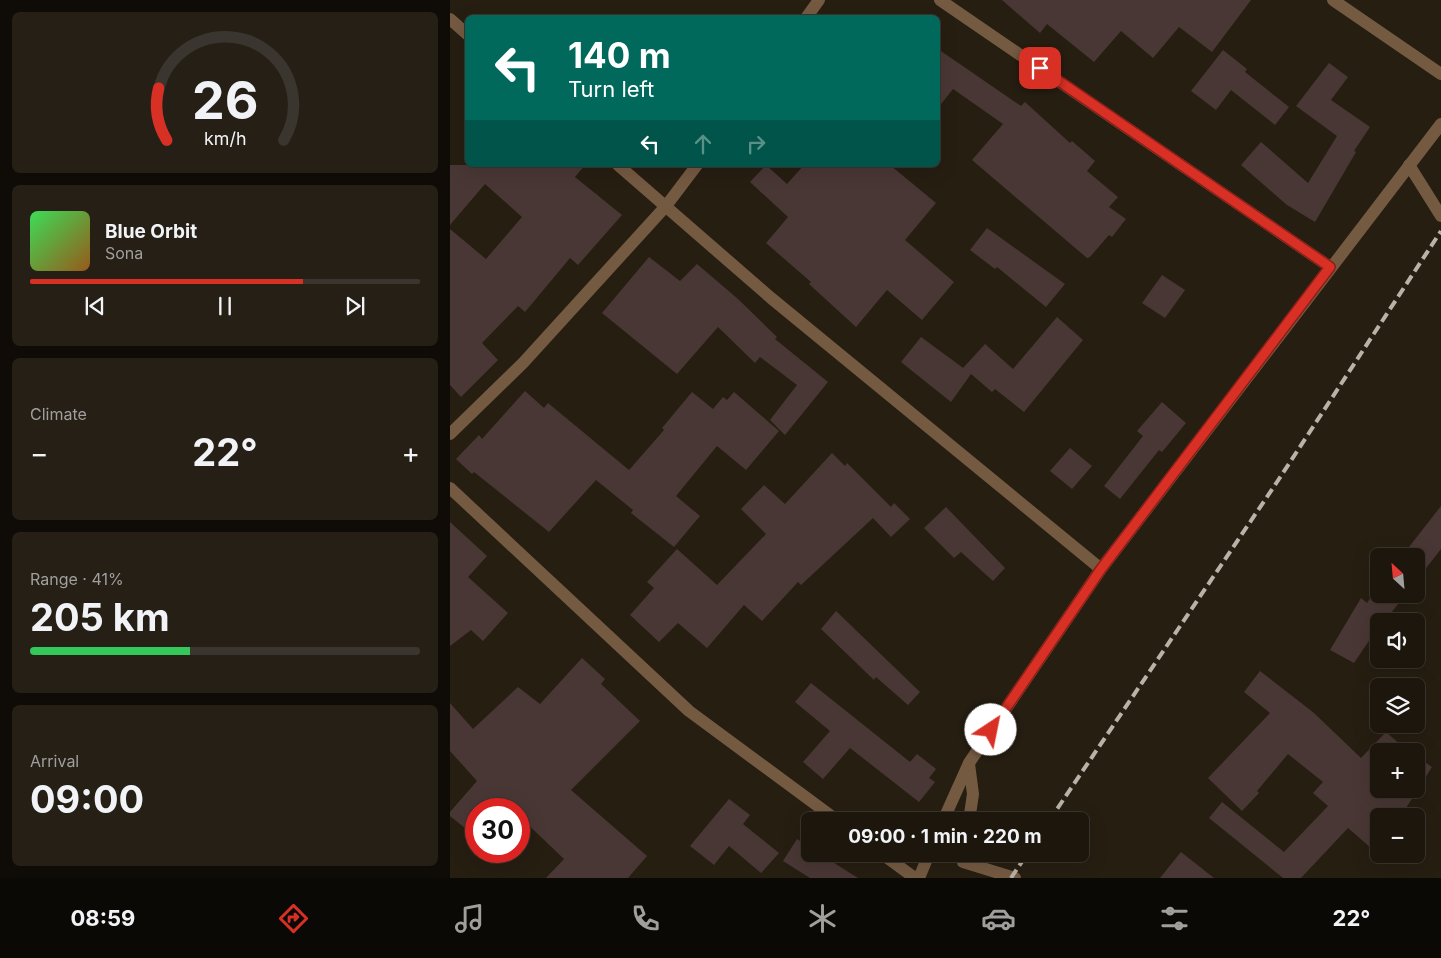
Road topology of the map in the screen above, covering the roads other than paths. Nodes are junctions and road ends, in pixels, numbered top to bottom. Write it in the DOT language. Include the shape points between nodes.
graph roads {
  1 [pos="819,0"];
  2 [pos="940,0"];
  3 [pos="1333,0"];
  4 [pos="808,15"];
  5 [pos="450,20"];
  6 [pos="465,32"];
  7 [pos="1441,74"];
  8 [pos="1441,124"];
  9 [pos="1409,165"];
  10 [pos="620,167"];
  11 [pos="695,167"];
  12 [pos="666,206"];
  13 [pos="1441,216"];
  14 [pos="1330,267"];
  15 [pos="450,434"];
  16 [pos="450,488"];
  17 [pos="1101,569"];
  18 [pos="969,763"];
  19 [pos="826,812"];
  20 [pos="948,812"];
  21 [pos="970,812"];
  22 [pos="893,862"];
  23 [pos="926,862"];
  24 [pos="963,862"];
  25 [pos="914,878"];
  26 [pos="919,878"];
  27 [pos="1015,878"];
  1 -- 4 [label="street"];
  2 -- 14 [label="street"];
  3 -- 7 [label="street"];
  5 -- 6 [label="street"];
  8 -- 9 [label="street"];
  9 -- 13 [label="street"];
  9 -- 14 [label="street"];
  10 -- 12 [label="street"];
  11 -- 12 [label="street"];
  12 -- 15 [label="street" via="523,363"];
  12 -- 17 [label="street" via="771,298"];
  14 -- 17 [label="street"];
  16 -- 19 [label="street" via="690,711"];
  17 -- 18 [label="street"];
  18 -- 20 [label="street"];
  18 -- 21 [label="street" via="973,794"];
  22 -- 25 [label="street"];
  23 -- 26 [label="street"];
  24 -- 27 [label="street"];
}
